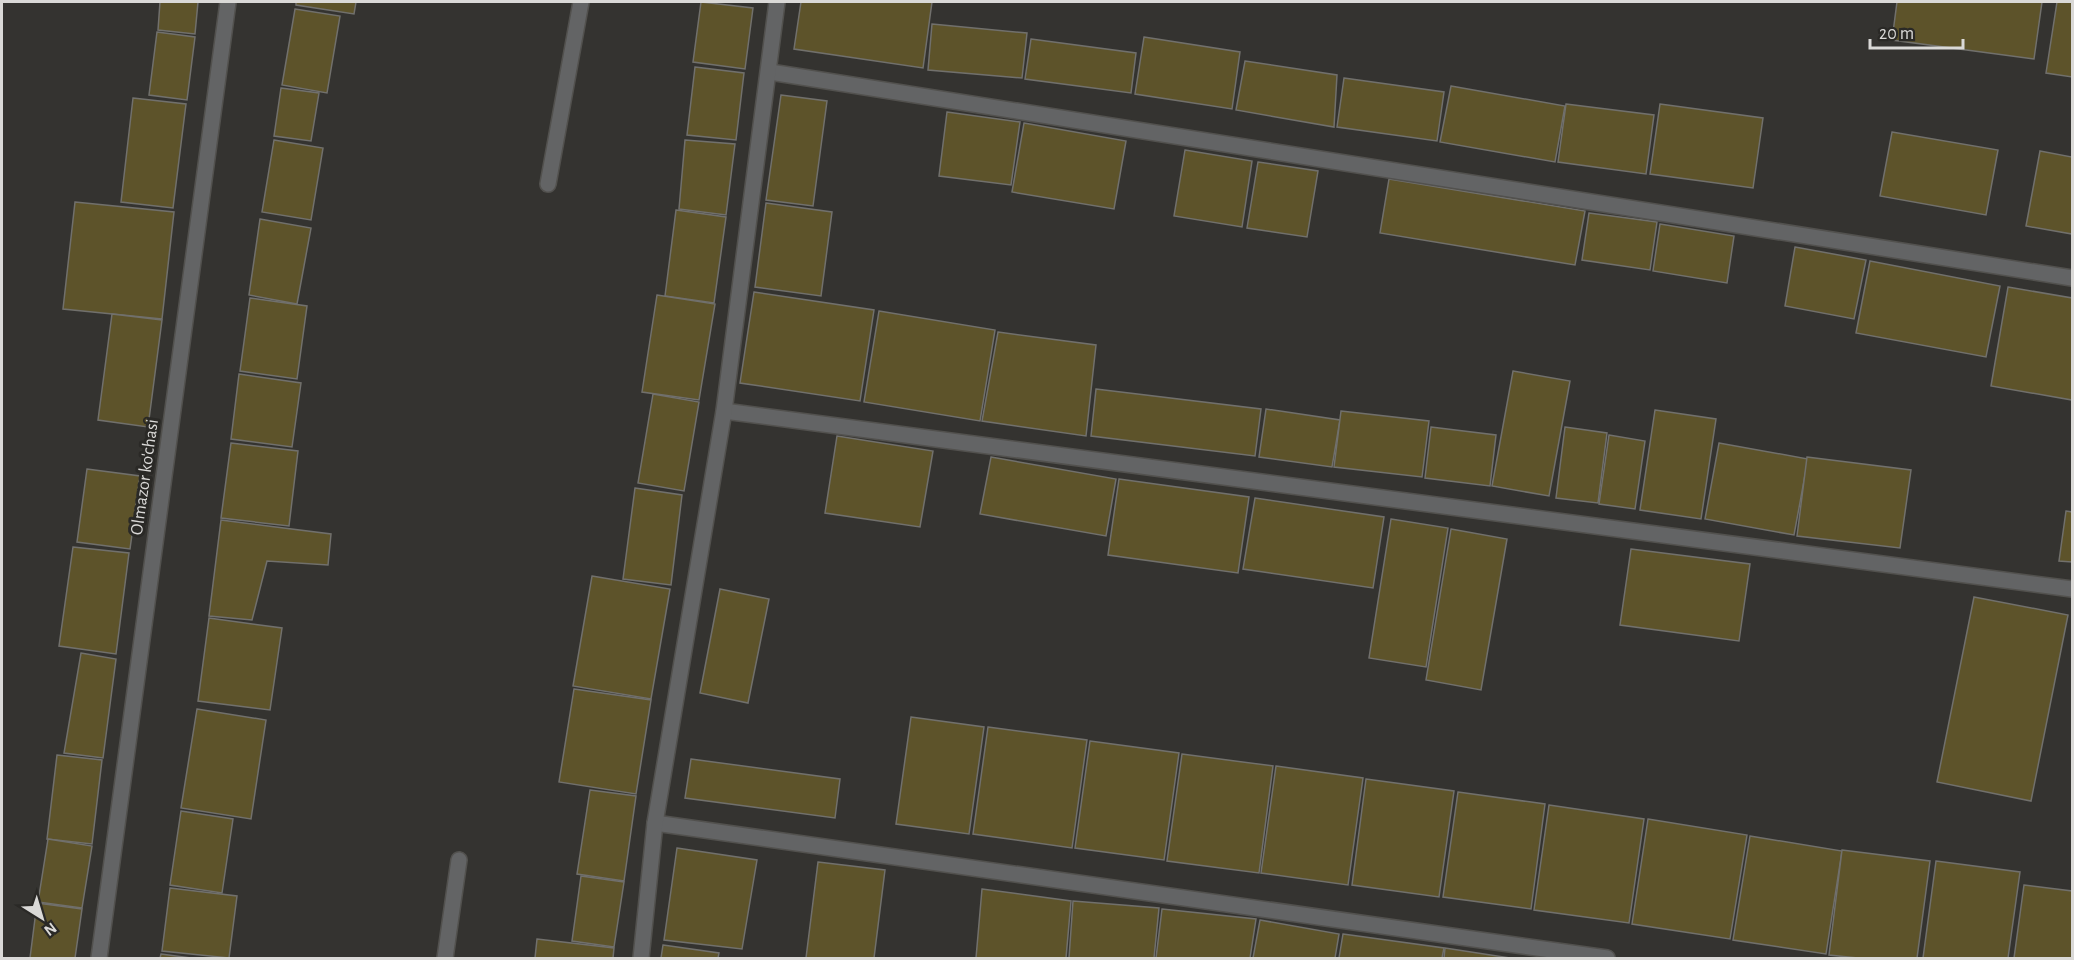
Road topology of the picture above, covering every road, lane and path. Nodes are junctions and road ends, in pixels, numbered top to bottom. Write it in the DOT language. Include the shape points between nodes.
graph roads {
  1 [pos="228,2"];
  2 [pos="581,2"];
  3 [pos="777,2"];
  4 [pos="770,72"];
  5 [pos="548,184"];
  6 [pos="2073,278"];
  7 [pos="724,411"];
  8 [pos="2073,589"];
  9 [pos="655,823"];
  10 [pos="459,860"];
  11 [pos="99,958"];
  12 [pos="444,958"];
  13 [pos="641,958"];
  14 [pos="1607,958"];
  1 -- 11 [label="street, Olmazor ko'chasi"];
  2 -- 5 [label="street"];
  3 -- 4 [label="street"];
  4 -- 6 [label="street"];
  4 -- 7 [label="street"];
  7 -- 8 [label="street"];
  7 -- 9 [label="street"];
  9 -- 13 [label="street"];
  9 -- 14 [label="street"];
  10 -- 12 [label="street"];
}
